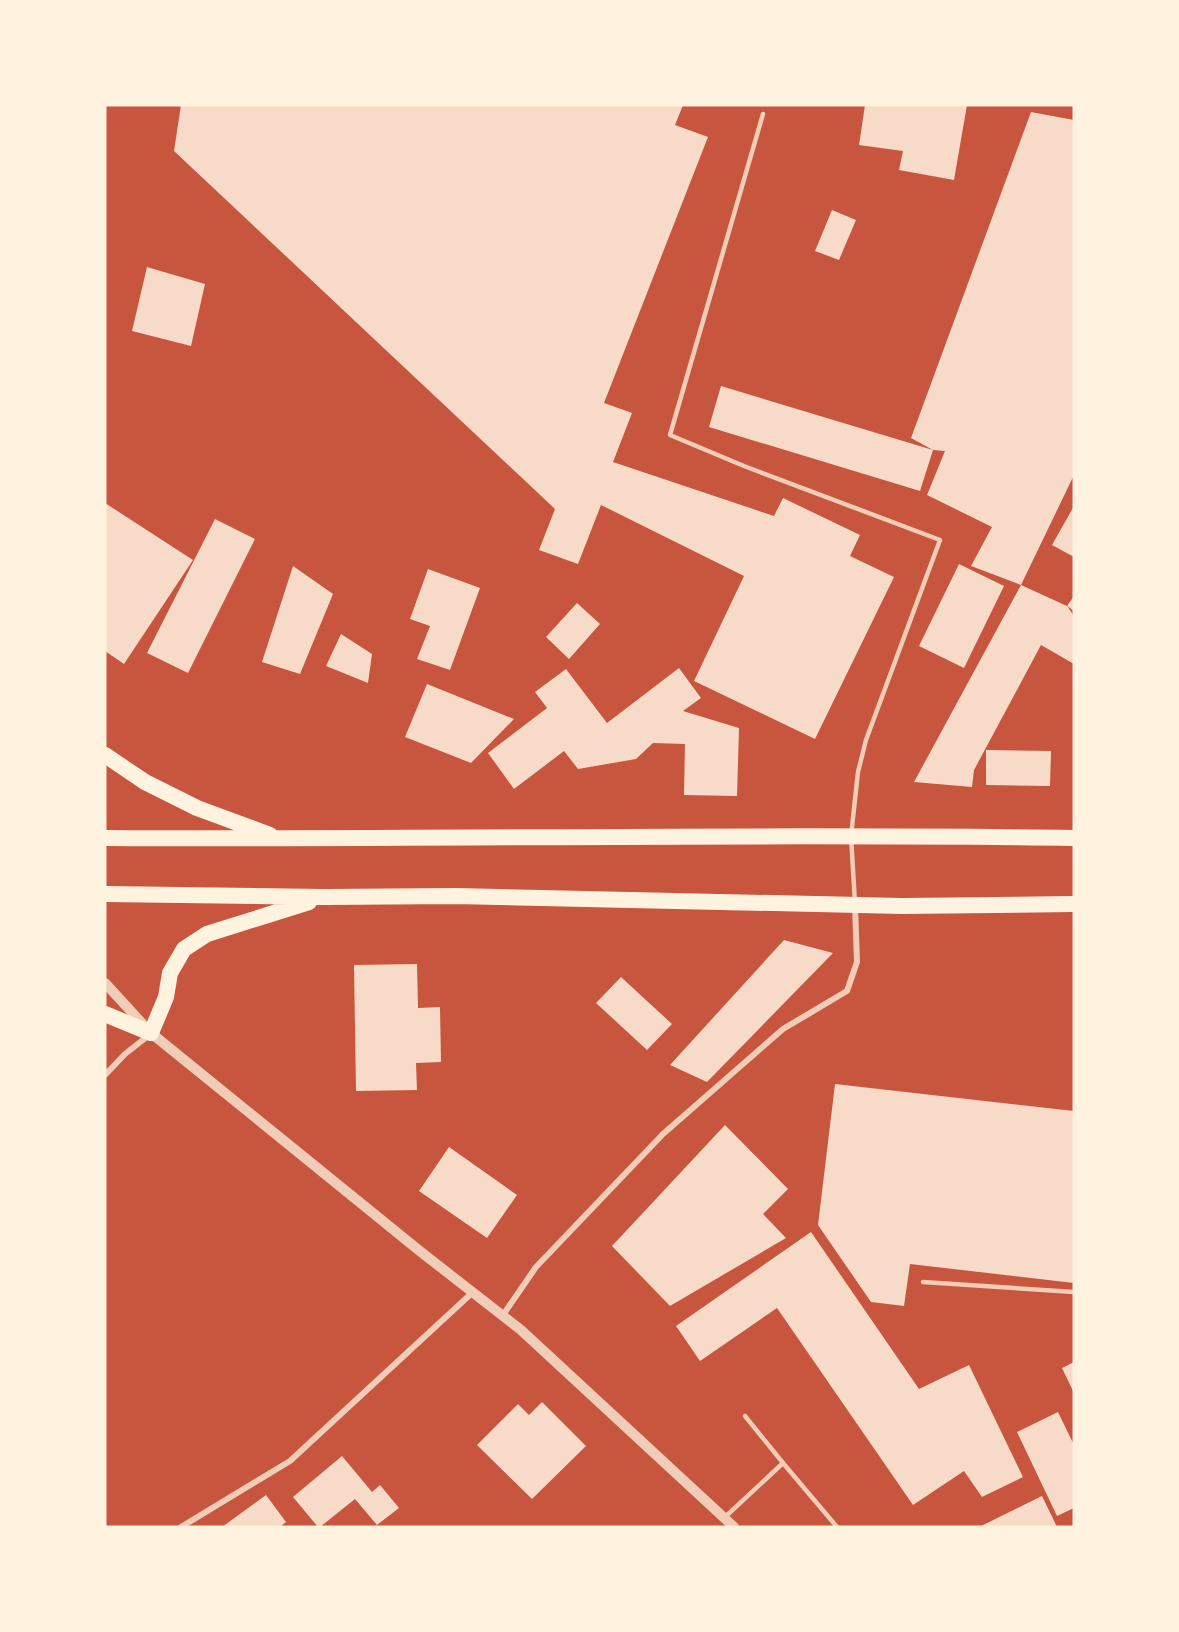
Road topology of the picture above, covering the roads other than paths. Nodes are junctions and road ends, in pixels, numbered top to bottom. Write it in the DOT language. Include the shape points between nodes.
graph roads {
  1 [pos="763,114"];
  2 [pos="105,755"];
  3 [pos="850,836"];
  4 [pos="105,838"];
  5 [pos="1074,838"];
  6 [pos="282,839"];
  7 [pos="105,894"];
  8 [pos="324,897"];
  9 [pos="1074,904"];
  10 [pos="855,906"];
  11 [pos="105,982"];
  12 [pos="105,1014"];
  13 [pos="151,1033"];
  14 [pos="105,1076"];
  15 [pos="923,1282"];
  16 [pos="473,1292"];
  17 [pos="1074,1292"];
  18 [pos="503,1315"];
  19 [pos="744,1416"];
  20 [pos="783,1463"];
  21 [pos="724,1518"];
  22 [pos="181,1527"];
  23 [pos="734,1527"];
  24 [pos="837,1527"];
  1 -- 3 [label="lane" via="670,435 940,540 866,740"];
  2 -- 6 [label="highway" via="145,782 196,808"];
  3 -- 5 [label="highway"];
  3 -- 6 [label="highway"];
  3 -- 10 [label="lane"];
  4 -- 6 [label="highway"];
  7 -- 8 [label="highway"];
  8 -- 10 [label="highway" via="456,896"];
  8 -- 13 [label="highway" via="207,934 184,949 170,973 166,997"];
  9 -- 10 [label="highway"];
  10 -- 18 [label="street" via="857,962 847,991 783,1029 663,1134 536,1267"];
  11 -- 13 [label="street"];
  12 -- 13 [label="highway"];
  13 -- 14 [label="street"];
  13 -- 16 [label="street"];
  15 -- 17 [label="lane"];
  16 -- 18 [label="street"];
  16 -- 22 [label="street" via="290,1461"];
  18 -- 21 [label="street"];
  19 -- 20 [label="lane"];
  20 -- 21 [label="lane"];
  20 -- 24 [label="lane"];
  21 -- 23 [label="street"];
}
